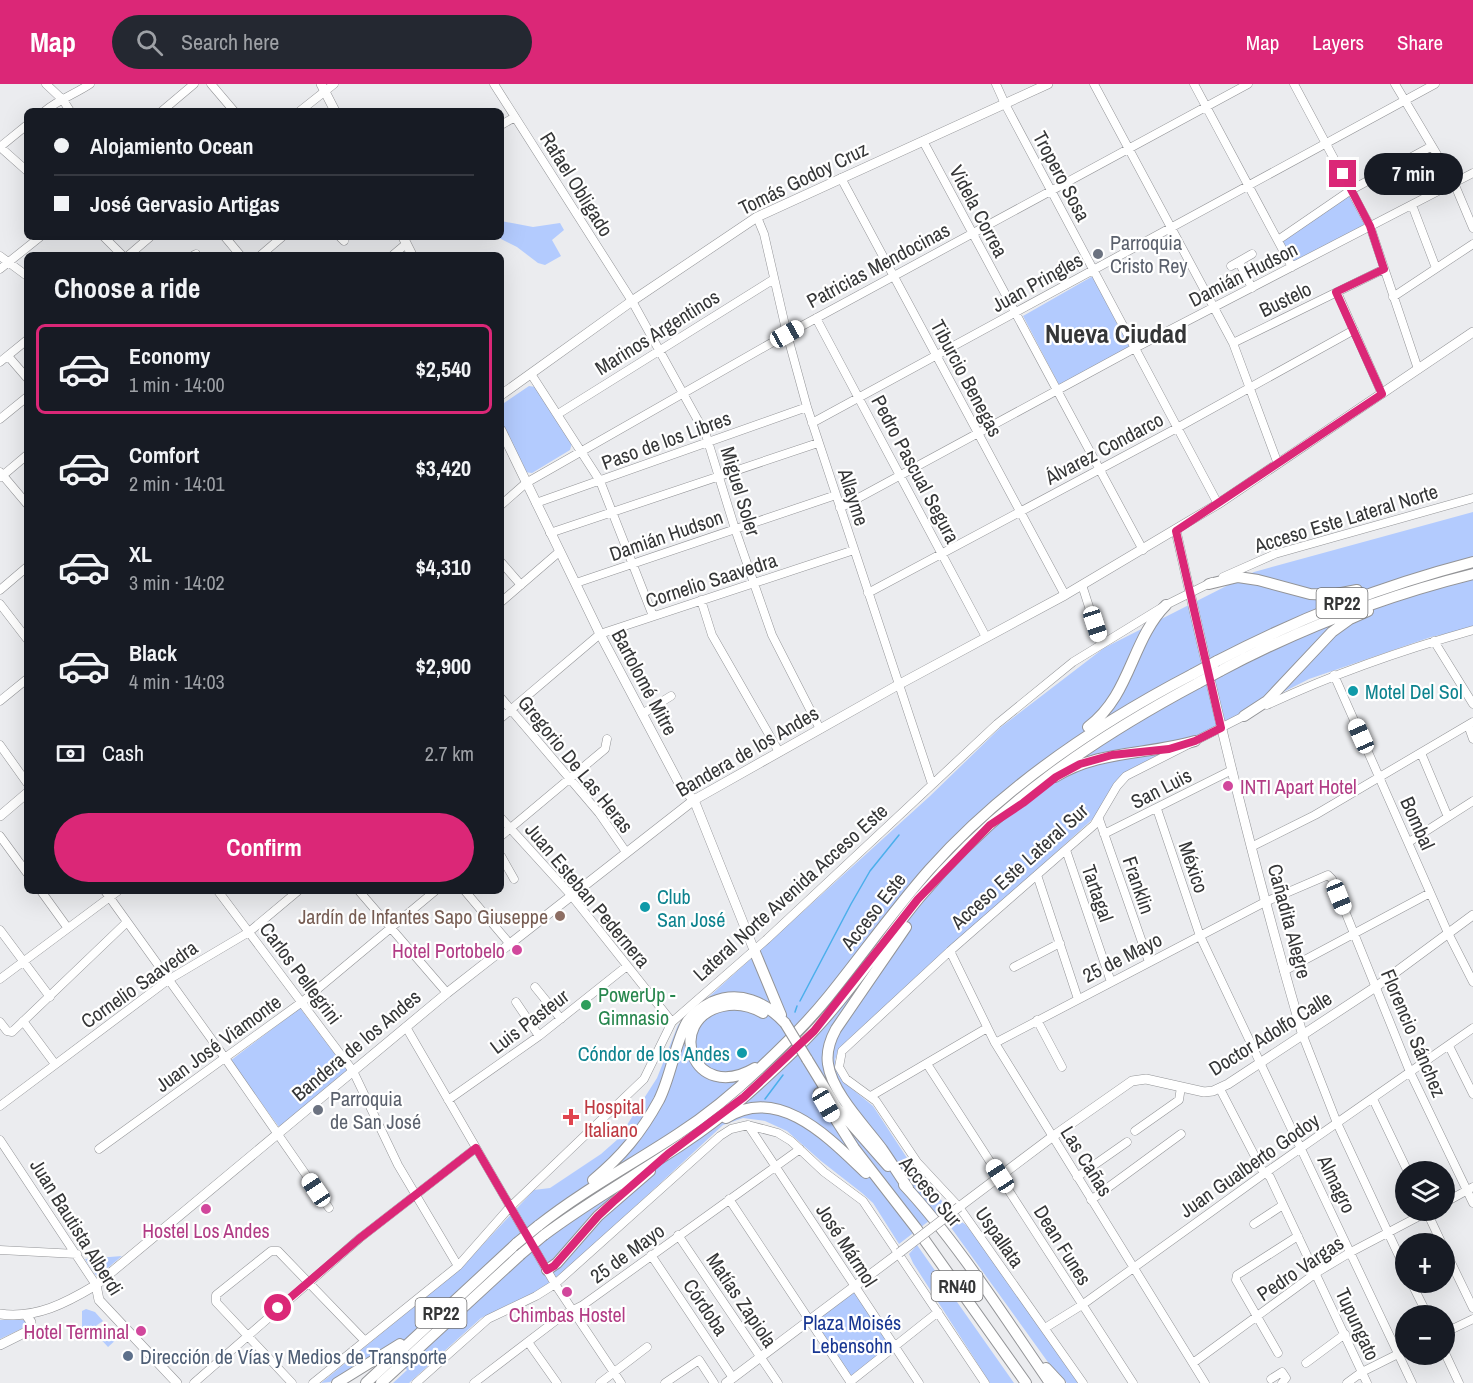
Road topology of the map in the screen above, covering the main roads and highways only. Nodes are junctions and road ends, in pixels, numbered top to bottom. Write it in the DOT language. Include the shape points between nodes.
graph roads {
  1 [pos="1048,84"];
  2 [pos="323,87"];
  3 [pos="334,108"];
  4 [pos="1473,332"];
  5 [pos="504,393"];
  6 [pos="504,436"];
  7 [pos="1176,531"];
  8 [pos="1473,557"];
  9 [pos="1473,562"];
  10 [pos="1425,575"];
  11 [pos="1473,576"];
  12 [pos="1398,582"];
  13 [pos="1209,584"];
  14 [pos="1412,590"];
  15 [pos="1166,605"];
  16 [pos="1219,666"];
  17 [pos="1195,678"];
  18 [pos="1244,716"];
  19 [pos="1195,741"];
  20 [pos="24,796"];
  21 [pos="694,800"];
  22 [pos="0,816"];
  23 [pos="990,825"];
  24 [pos="967,831"];
  25 [pos="974,841"];
  26 [pos="1473,915"];
  27 [pos="754,950"];
  28 [pos="782,1025"];
  29 [pos="1303,1036"];
  30 [pos="779,1050"];
  31 [pos="804,1062"];
  32 [pos="687,1141"];
  33 [pos="668,1154"];
  34 [pos="908,1188"];
  35 [pos="885,1191"];
  36 [pos="563,1206"];
  37 [pos="541,1230"];
  38 [pos="547,1270"];
  39 [pos="476,1280"];
  40 [pos="96,1285"];
  41 [pos="0,1314"];
  42 [pos="26,1315"];
  43 [pos="983,1321"];
  44 [pos="0,1345"];
  45 [pos="1025,1346"];
  46 [pos="415,1351"];
  47 [pos="730,1380"];
  48 [pos="177,1383"];
  49 [pos="337,1383"];
  50 [pos="366,1383"];
  51 [pos="381,1383"];
  52 [pos="387,1383"];
  53 [pos="1017,1383"];
  54 [pos="1026,1383"];
  55 [pos="1050,1383"];
  56 [pos="1060,1383"];
  1 -- 5 [label="main road, Tomás Godoy Cruz" via="758,217"];
  2 -- 3 [label="main road"];
  4 -- 7 [label="main road, Bandera de los Andes"];
  6 -- 21 [label="main road, Bartolomé Mitre" via="600,634 681,787"];
  7 -- 21 [label="main road, Bandera de los Andes"];
  7 -- 29 [label="main road, Cañadita Alegre" via="1221,728"];
  8 -- 10 [label="highway"];
  9 -- 10 [label="highway, Acceso Este / RP22"];
  10 -- 12 [label="highway, Acceso Este / RP22"];
  11 -- 14 [label="highway, Acceso Este / RP22"];
  12 -- 13 [label="highway" via="1331,595 1310,594 1246,578"];
  12 -- 16 [label="highway, Acceso Este / RP22" via="1323,610"];
  14 -- 16 [label="highway, Acceso Este / RP22" via="1349,611"];
  14 -- 18 [label="highway" via="1336,629 1268,701"];
  15 -- 24 [label="highway" via="1149,626 1123,685 1100,716 981,813"];
  16 -- 17 [label="highway, Acceso Este / RP22, bridge"];
  17 -- 23 [label="highway, Acceso Este / RP22" via="1044,778"];
  17 -- 24 [label="highway, Acceso Este / RP22" via="1120,714 1077,741"];
  19 -- 23 [label="highway" via="1080,764"];
  20 -- 22 [label="main road"];
  21 -- 27 [label="main road, Bartolomé Mitre"];
  21 -- 40 [label="main road, Bandera de los Andes" via="406,1026"];
  23 -- 25 [label="highway, Acceso Este / RP22"];
  24 -- 30 [label="highway, Acceso Este / RP22" via="913,888 826,999"];
  25 -- 32 [label="highway, Acceso Este / RP22" via="918,899 814,1031 744,1097"];
  25 -- 34 [label="highway" via="923,902 842,1019 829,1047 828,1064 838,1090"];
  26 -- 29 [label="main road, Doctor Adolfo Calle"];
  27 -- 28 [label="highway"];
  28 -- 30 [label="highway" via="754,1008 726,1005 701,1018 692,1031 690,1043 699,1068 722,1078 746,1073"];
  28 -- 31 [label="highway, Acceso Sur / RN40"];
  28 -- 36 [label="highway" via="769,1008 747,998 726,998 701,1008 686,1024 663,1090 636,1138"];
  29 -- 47 [label="main road, Doctor Adolfo Calle, bridge" via="1220,1089 1204,1092 1146,1079 1132,1081"];
  30 -- 36 [label="highway, Acceso Este / RP22" via="693,1124"];
  31 -- 34 [label="highway, Acceso Sur / RN40" via="837,1108"];
  31 -- 35 [label="highway, Acceso Sur / RN40" via="834,1120"];
  32 -- 33 [label="highway, Acceso Este / RP22"];
  32 -- 35 [label="highway" via="742,1110 778,1109 804,1120 824,1135"];
  33 -- 37 [label="highway, Acceso Este / RP22"];
  33 -- 38 [label="highway" via="598,1216"];
  34 -- 45 [label="highway, Acceso Sur / RN40"];
  35 -- 43 [label="highway, Acceso Sur / RN40"];
  36 -- 37 [label="highway, Acceso Este / RP22"];
  37 -- 39 [label="highway, Acceso Este / RP22, bridge" via="517,1243"];
  37 -- 46 [label="highway, Acceso Este / RP22, bridge" via="520,1255"];
  39 -- 49 [label="highway" via="396,1347"];
  39 -- 50 [label="highway, Acceso Este / RP22"];
  40 -- 42 [label="main road, Bandera de los Andes" via="69,1301"];
  40 -- 48 [label="main road, Juan Bautista Alberdi" via="99,1300"];
  41 -- 42 [label="main road, Bandera de los Andes"];
  42 -- 44 [label="main road" via="31,1322 28,1331"];
  43 -- 53 [label="highway"];
  43 -- 54 [label="highway, Acceso Sur / RN40"];
  45 -- 55 [label="highway, Acceso Sur / RN40"];
  45 -- 56 [label="highway"];
  46 -- 51 [label="highway, Acceso Este / RP22"];
  46 -- 52 [label="highway"];
}
